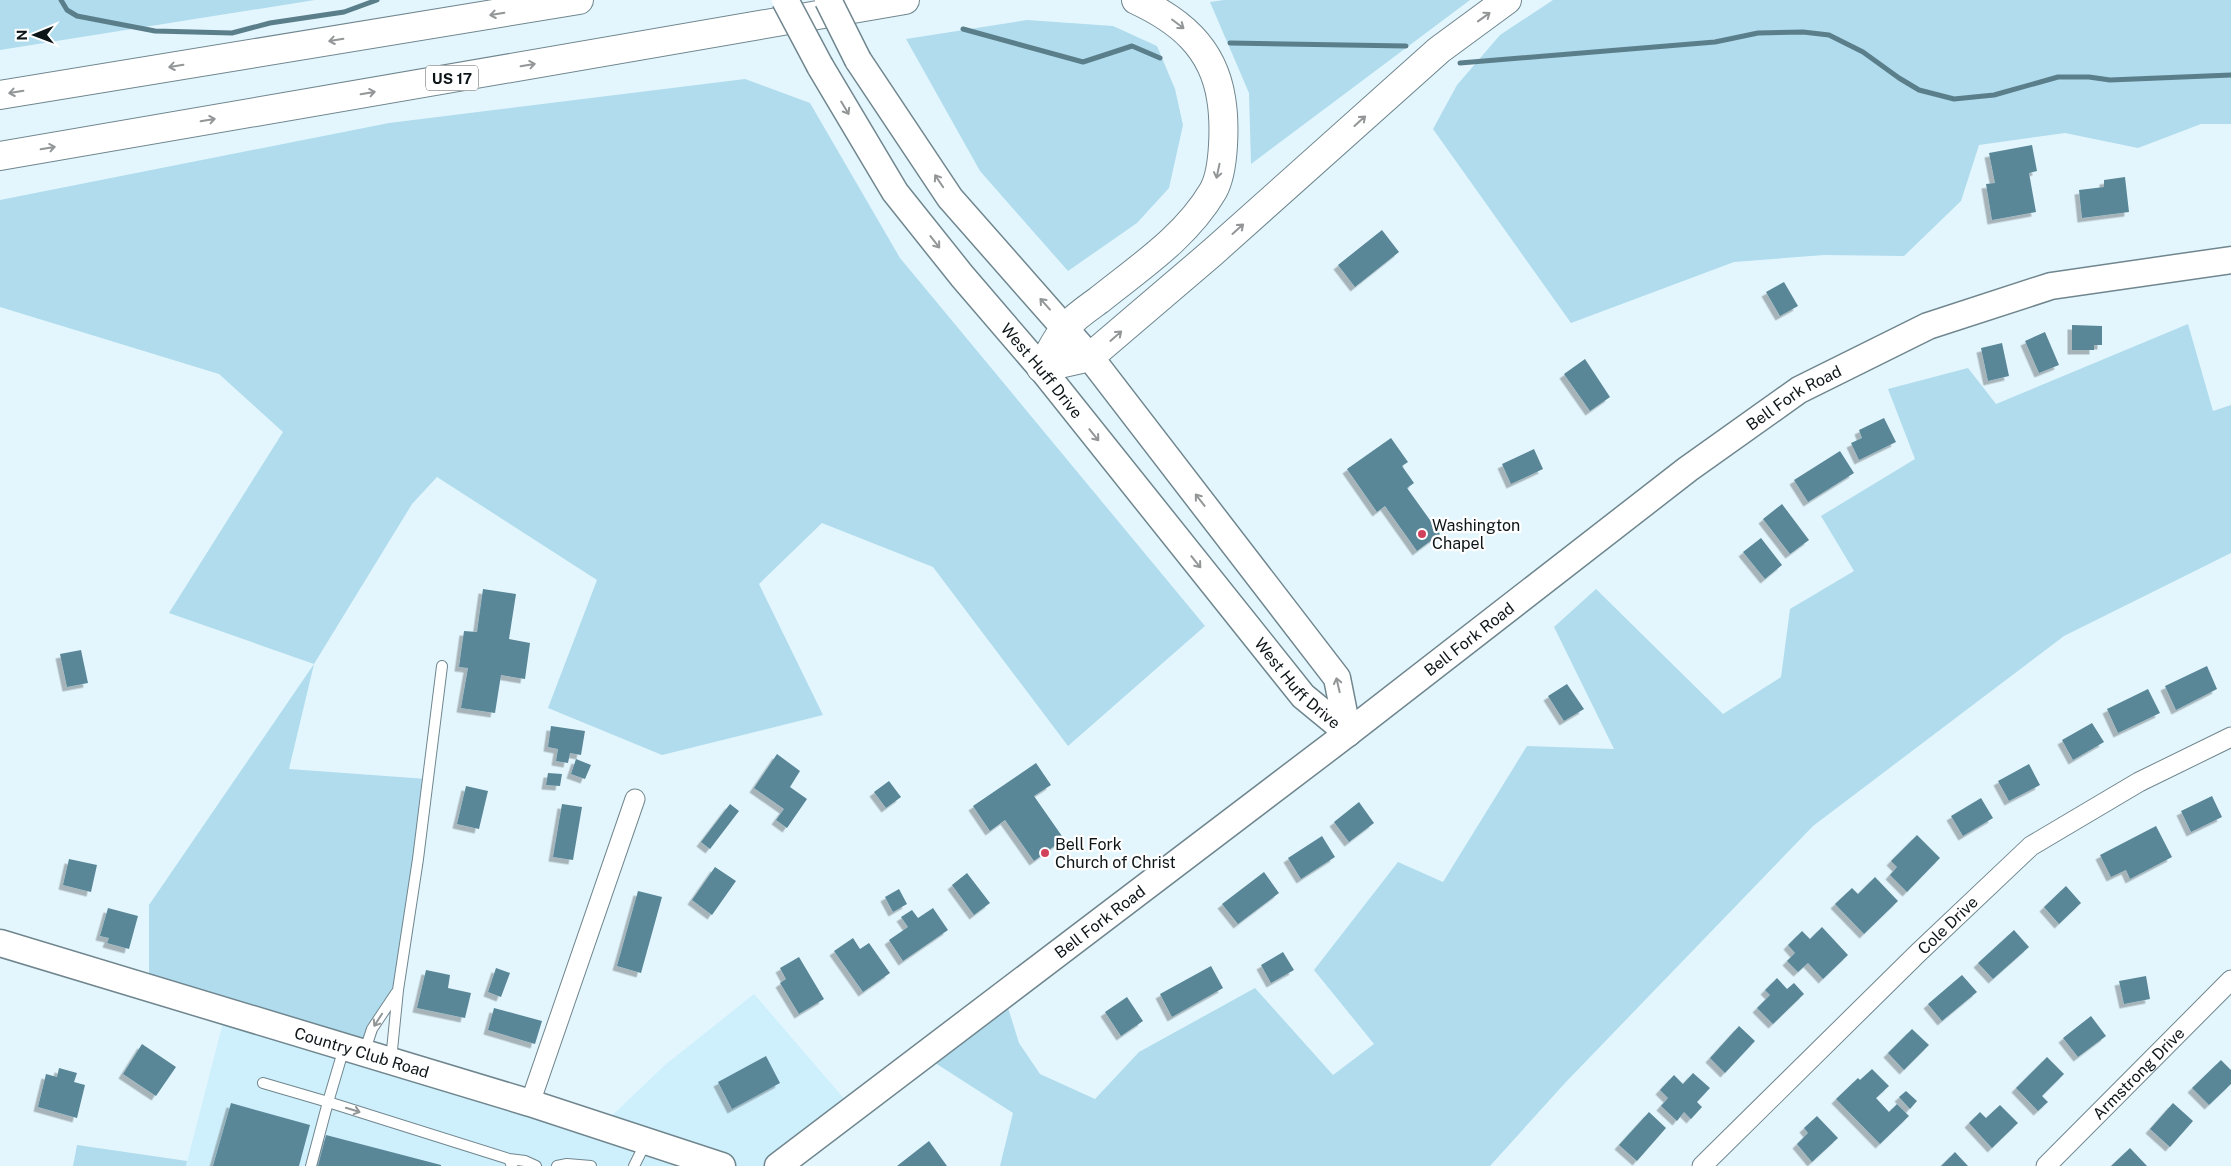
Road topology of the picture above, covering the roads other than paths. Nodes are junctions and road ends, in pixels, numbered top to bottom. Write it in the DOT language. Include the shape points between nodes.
graph roads {
  1 [pos="579,0"];
  2 [pos="785,0"];
  3 [pos="828,0"];
  4 [pos="905,0"];
  5 [pos="1136,0"];
  6 [pos="1507,0"];
  7 [pos="0,95"];
  8 [pos="0,156"];
  9 [pos="2231,260"];
  10 [pos="1066,327"];
  11 [pos="1090,357"];
  12 [pos="1041,368"];
  13 [pos="442,666"];
  14 [pos="1348,733"];
  15 [pos="2231,737"];
  16 [pos="635,799"];
  17 [pos="0,943"];
  18 [pos="2231,980"];
  19 [pos="398,990"];
  20 [pos="354,1050"];
  21 [pos="391,1061"];
  22 [pos="264,1083"];
  23 [pos="328,1102"];
  24 [pos="530,1104"];
  25 [pos="647,1142"];
  26 [pos="510,1162"];
  27 [pos="311,1166"];
  28 [pos="536,1166"];
  29 [pos="558,1166"];
  30 [pos="591,1166"];
  31 [pos="634,1166"];
  32 [pos="722,1166"];
  33 [pos="778,1166"];
  34 [pos="1702,1166"];
  35 [pos="2046,1166"];
  1 -- 7 [label="highway, one-way"];
  2 -- 12 [label="main road, West Huff Drive, one-way, bridge" via="895,192"];
  10 -- 3 [label="main road, West Huff Drive, one-way, bridge" via="950,198 858,60"];
  8 -- 4 [label="highway, US 17, one-way"];
  5 -- 10 [label="highway, one-way" via="1163,12 1187,31 1207,58 1219,86 1225,118 1222,154 1214,189 1187,228"];
  11 -- 6 [label="highway, one-way" via="1439,50"];
  9 -- 14 [label="main road, Bell Fork Road" via="2051,286 1928,326 1799,390 1688,469"];
  10 -- 11 [label="main road, West Huff Drive"];
  10 -- 12 [label="highway"];
  11 -- 12 [label="highway"];
  14 -- 11 [label="main road, West Huff Drive, one-way" via="1337,678"];
  12 -- 14 [label="main road, West Huff Drive, one-way" via="1303,696"];
  13 -- 19 [label="lane"];
  14 -- 33 [label="main road, Bell Fork Road"];
  15 -- 34 [label="street, Cole Drive" via="2139,782 2031,846"];
  16 -- 24 [label="street"];
  17 -- 20 [label="main road, Country Club Road"];
  18 -- 35 [label="street, Armstrong Drive"];
  19 -- 20 [label="lane, one-way"];
  19 -- 21 [label="lane"];
  20 -- 21 [label="main road, Country Club Road"];
  20 -- 23 [label="lane"];
  21 -- 24 [label="main road, Country Club Road"];
  22 -- 23 [label="lane"];
  23 -- 26 [label="lane, one-way"];
  23 -- 27 [label="lane"];
  24 -- 25 [label="main road, Country Club Road"];
  25 -- 31 [label="lane"];
  25 -- 32 [label="main road, Country Club Road"];
  26 -- 28 [label="lane" via="525,1161"];
  29 -- 30 [label="lane"];
}
